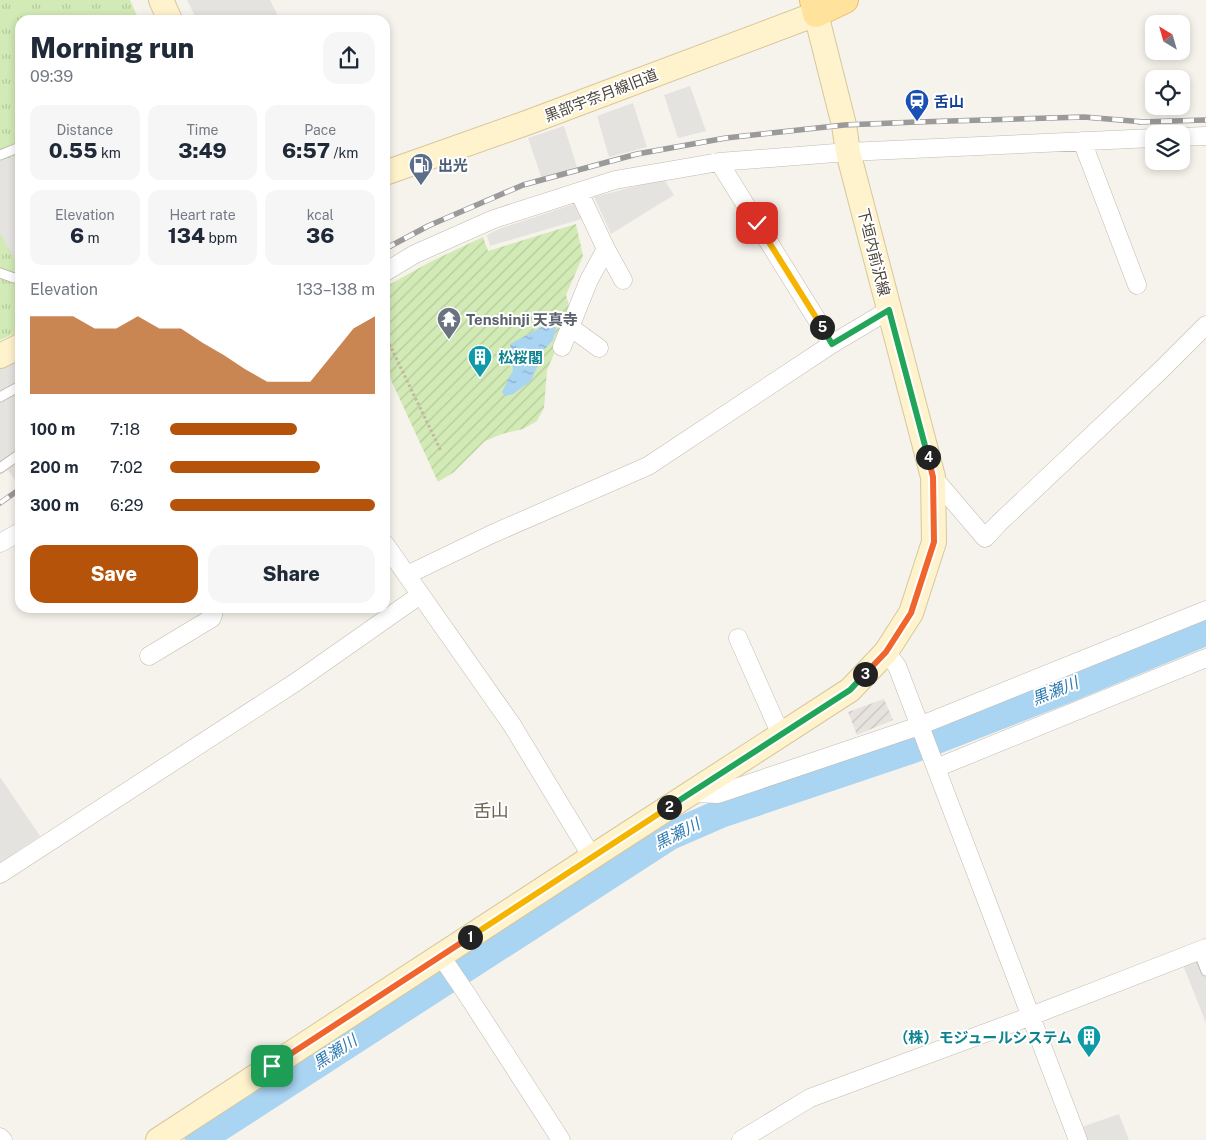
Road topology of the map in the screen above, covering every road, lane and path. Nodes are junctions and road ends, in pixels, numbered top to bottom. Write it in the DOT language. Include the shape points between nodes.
graph roads {
  1 [pos="160,0"];
  2 [pos="845,0"];
  3 [pos="814,7"];
  4 [pos="168,15"];
  5 [pos="1190,136"];
  6 [pos="1206,136"];
  7 [pos="1145,138"];
  8 [pos="1082,141"];
  9 [pos="15,149"];
  10 [pos="848,152"];
  11 [pos="0,155"];
  12 [pos="719,162"];
  13 [pos="390,171"];
  14 [pos="579,192"];
  15 [pos="606,249"];
  16 [pos="390,269"];
  17 [pos="0,273"];
  18 [pos="15,278"];
  19 [pos="623,280"];
  20 [pos="1137,285"];
  21 [pos="889,310"];
  22 [pos="1206,325"];
  23 [pos="570,327"];
  24 [pos="832,344"];
  25 [pos="390,345"];
  26 [pos="562,347"];
  27 [pos="15,348"];
  28 [pos="599,348"];
  29 [pos="0,356"];
  30 [pos="15,389"];
  31 [pos="0,397"];
  32 [pos="441,451"];
  33 [pos="15,458"];
  34 [pos="0,468"];
  35 [pos="933,477"];
  36 [pos="15,535"];
  37 [pos="0,543"];
  38 [pos="390,551"];
  39 [pos="407,575"];
  40 [pos="420,595"];
  41 [pos="1206,610"];
  42 [pos="214,613"];
  43 [pos="738,638"];
  44 [pos="886,652"];
  45 [pos="149,656"];
  46 [pos="1206,658"];
  47 [pos="919,726"];
  48 [pos="781,735"];
  49 [pos="934,763"];
  50 [pos="692,793"];
  51 [pos="592,856"];
  52 [pos="0,874"];
  53 [pos="1202,950"];
  54 [pos="444,961"];
  55 [pos="1206,971"];
  56 [pos="1031,1016"];
  57 [pos="158,1140"];
  58 [pos="562,1140"];
  59 [pos="741,1140"];
  60 [pos="1078,1140"];
  1 -- 4 [label="main road"];
  2 -- 3 [label="main road"];
  3 -- 10 [label="main road, 下垣内前沢線"];
  3 -- 13 [label="main road, 黒部宇奈月線旧道" via="538,119"];
  5 -- 6 [label="street"];
  7 -- 8 [label="street"];
  8 -- 10 [label="street"];
  8 -- 20 [label="street"];
  9 -- 11 [label="lane"];
  10 -- 12 [label="street"];
  10 -- 21 [label="main road, 下垣内前沢線"];
  12 -- 14 [label="street" via="615,180"];
  12 -- 24 [label="street"];
  14 -- 15 [label="street"];
  14 -- 16 [label="street" via="494,219 415,254"];
  15 -- 19 [label="street"];
  15 -- 23 [label="street"];
  17 -- 18 [label="lane"];
  21 -- 24 [label="street"];
  21 -- 35 [label="main road, 下垣内前沢線"];
  22 -- 35 [label="street" via="985,538"];
  23 -- 26 [label="street"];
  23 -- 28 [label="street"];
  24 -- 39 [label="street" via="648,466"];
  25 -- 32 [label="path"];
  27 -- 29 [label="main road"];
  30 -- 31 [label="lane"];
  33 -- 34 [label="lane"];
  35 -- 44 [label="main road, 下垣内前沢線" via="934,542 911,613"];
  36 -- 37 [label="street"];
  38 -- 39 [label="street"];
  39 -- 40 [label="street"];
  40 -- 51 [label="street" via="512,725"];
  40 -- 52 [label="street" via="296,682"];
  41 -- 47 [label="street"];
  42 -- 45 [label="street" via="212,618"];
  43 -- 48 [label="street"];
  44 -- 47 [label="street" via="897,666"];
  44 -- 48 [label="main road, 下垣内前沢線" via="850,690"];
  46 -- 49 [label="street"];
  47 -- 49 [label="street"];
  47 -- 50 [label="street" via="718,794"];
  48 -- 50 [label="main road, 下垣内前沢線"];
  49 -- 56 [label="street"];
  50 -- 51 [label="main road, 下垣内前沢線"];
  51 -- 54 [label="main road, 下垣内前沢線"];
  53 -- 55 [label="lane"];
  53 -- 56 [label="street"];
  54 -- 57 [label="main road, 下垣内前沢線"];
  54 -- 58 [label="street"];
  56 -- 59 [label="street" via="810,1098"];
  56 -- 60 [label="street"];
}
